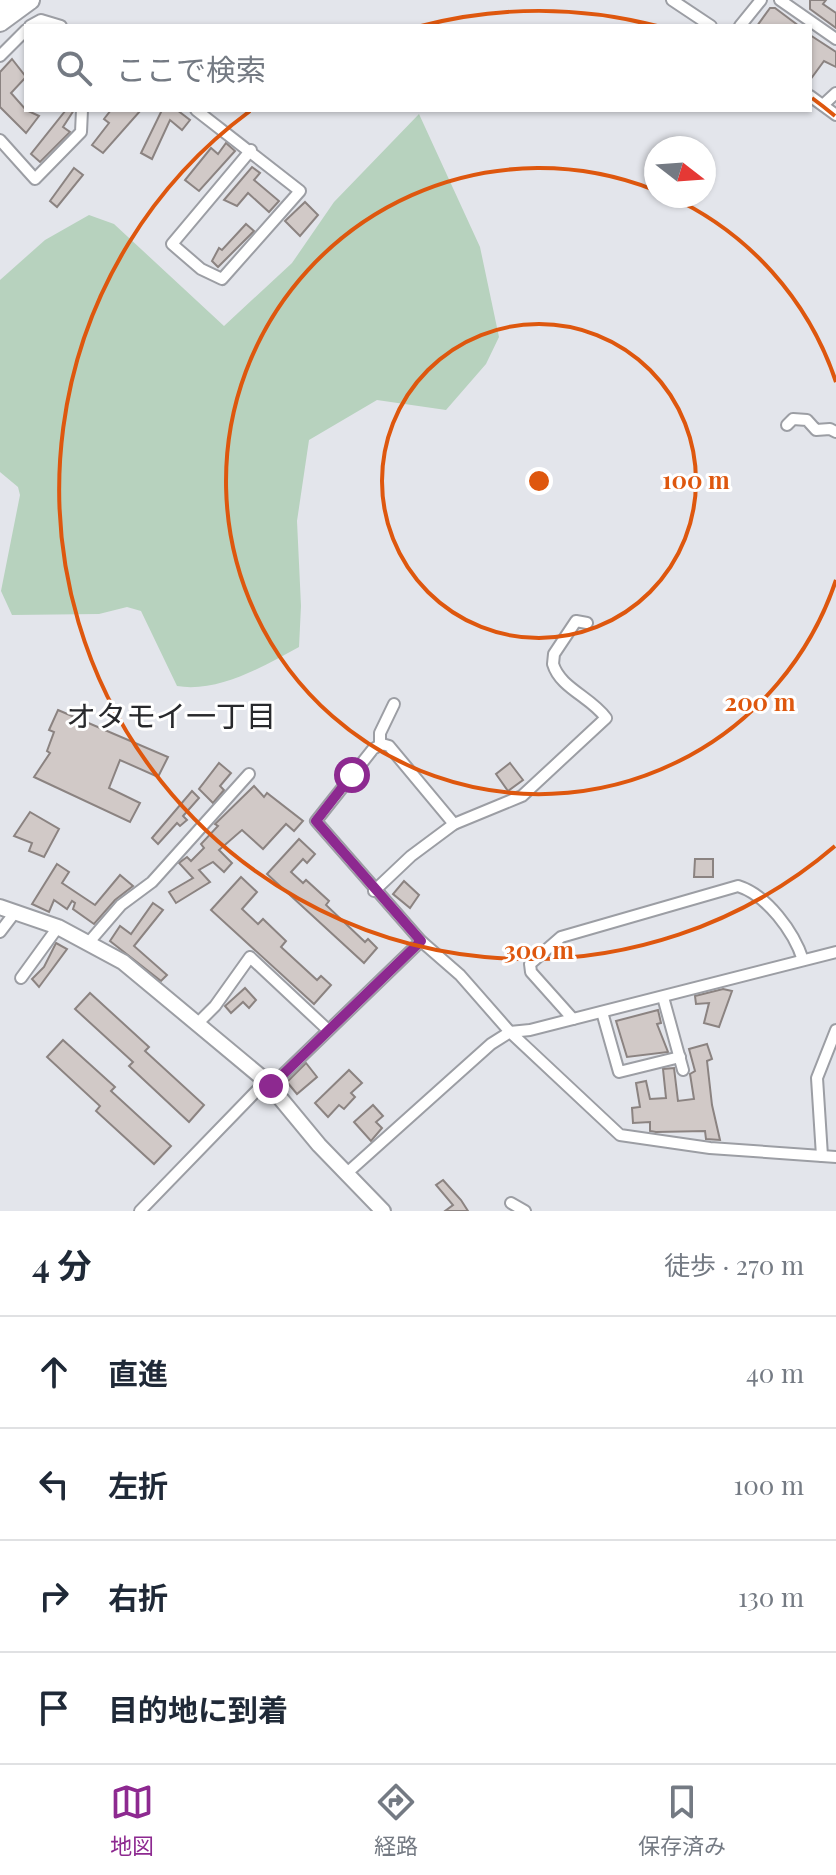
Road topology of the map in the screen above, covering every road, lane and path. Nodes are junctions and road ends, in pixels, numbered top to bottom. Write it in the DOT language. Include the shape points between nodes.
graph roads {
  1 [pos="6,0"];
  2 [pos="30,0"];
  3 [pos="672,0"];
  4 [pos="761,0"];
  5 [pos="780,0"];
  6 [pos="0,4"];
  7 [pos="0,22"];
  8 [pos="34,24"];
  9 [pos="54,24"];
  10 [pos="708,24"];
  11 [pos="742,24"];
  12 [pos="24,32"];
  13 [pos="836,39"];
  14 [pos="0,56"];
  15 [pos="836,93"];
  16 [pos="812,97"];
  17 [pos="823,105"];
  18 [pos="82,112"];
  19 [pos="199,112"];
  20 [pos="836,115"];
  21 [pos="0,140"];
  22 [pos="251,150"];
  23 [pos="787,425"];
  24 [pos="836,432"];
  25 [pos="587,623"];
  26 [pos="394,704"];
  27 [pos="380,746"];
  28 [pos="249,774"];
  29 [pos="454,824"];
  30 [pos="374,891"];
  31 [pos="0,907"];
  32 [pos="16,911"];
  33 [pos="58,927"];
  34 [pos="0,932"];
  35 [pos="90,941"];
  36 [pos="421,941"];
  37 [pos="836,952"];
  38 [pos="803,960"];
  39 [pos="21,978"];
  40 [pos="663,997"];
  41 [pos="602,1012"];
  42 [pos="573,1019"];
  43 [pos="197,1024"];
  44 [pos="328,1030"];
  45 [pos="836,1030"];
  46 [pos="510,1032"];
  47 [pos="680,1057"];
  48 [pos="683,1070"];
  49 [pos="268,1083"];
  50 [pos="822,1156"];
  51 [pos="836,1157"];
  52 [pos="347,1173"];
  53 [pos="511,1203"];
  54 [pos="140,1211"];
  55 [pos="383,1211"];
  56 [pos="525,1211"];
  1 -- 6 [label="highway"];
  2 -- 7 [label="highway"];
  3 -- 10 [label="street"];
  4 -- 11 [label="street"];
  5 -- 13 [label="street"];
  8 -- 9 [label="street"];
  12 -- 14 [label="street"];
  15 -- 17 [label="street"];
  16 -- 17 [label="street"];
  17 -- 20 [label="street"];
  18 -- 21 [label="street" via="81,132 35,179"];
  19 -- 22 [label="street"];
  22 -- 22 [label="street" via="172,244 222,279 300,191"];
  23 -- 24 [label="street" via="793,419 807,420 816,430"];
  25 -- 29 [label="street" via="570,626 553,664 556,676 606,718 522,796"];
  26 -- 27 [label="street" via="380,733"];
  27 -- 29 [label="street" via="389,746"];
  27 -- 30 [label="street" via="316,821"];
  28 -- 35 [label="street" via="152,882 121,905"];
  29 -- 30 [label="street"];
  30 -- 36 [label="street"];
  31 -- 32 [label="street"];
  32 -- 33 [label="street"];
  32 -- 34 [label="street"];
  33 -- 35 [label="street"];
  33 -- 39 [label="street"];
  35 -- 43 [label="street"];
  36 -- 44 [label="street"];
  36 -- 46 [label="street" via="460,975"];
  37 -- 38 [label="street"];
  38 -- 40 [label="street"];
  38 -- 42 [label="street" via="795,937 752,890 738,886 561,937 537,954 531,972"];
  40 -- 41 [label="street"];
  40 -- 47 [label="street"];
  41 -- 42 [label="street"];
  41 -- 47 [label="street" via="619,1072"];
  42 -- 46 [label="street"];
  43 -- 44 [label="street" via="250,957"];
  43 -- 49 [label="street"];
  44 -- 49 [label="street"];
  45 -- 50 [label="street" via="817,1078"];
  46 -- 50 [label="street" via="627,1138"];
  46 -- 52 [label="street"];
  47 -- 48 [label="street"];
  49 -- 52 [label="street"];
  49 -- 54 [label="street"];
  50 -- 51 [label="street"];
  52 -- 55 [label="street"];
  53 -- 56 [label="street"];
}
